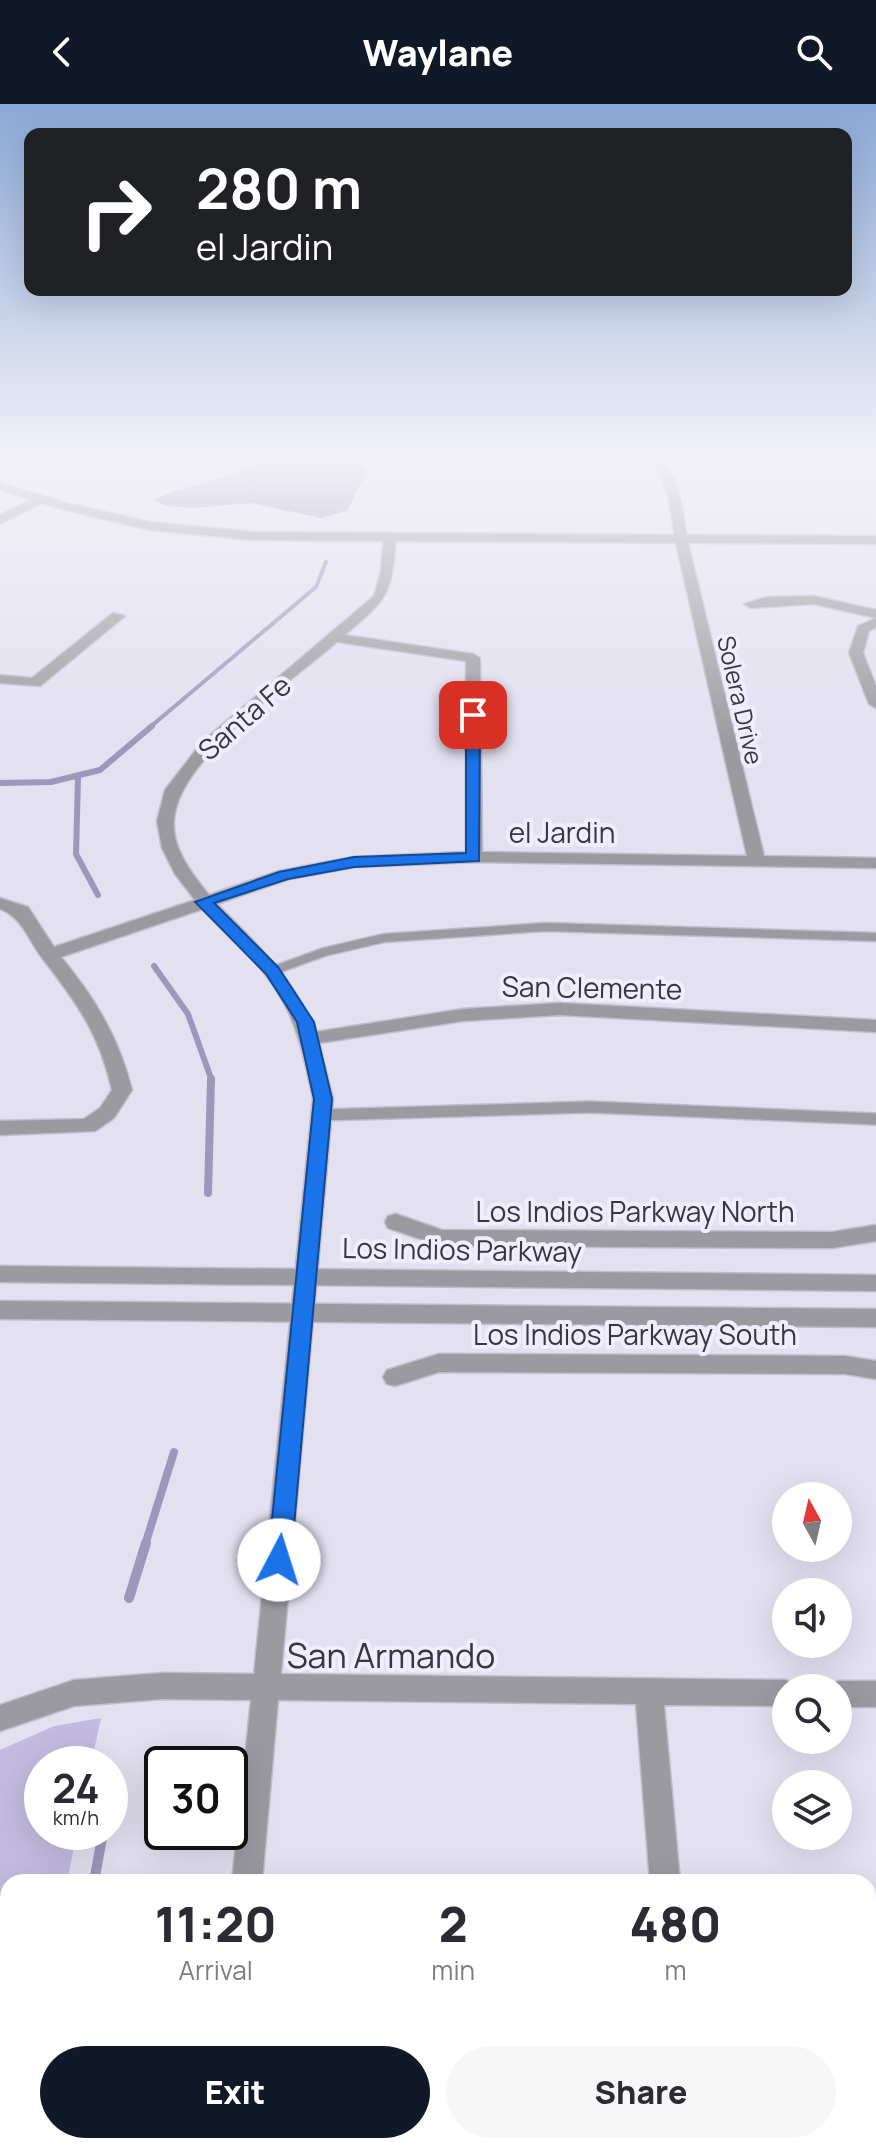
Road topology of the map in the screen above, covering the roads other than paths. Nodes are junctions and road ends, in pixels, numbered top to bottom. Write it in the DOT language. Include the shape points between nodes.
graph roads {
  1 [pos="387,555"];
  2 [pos="685,555"];
  3 [pos="751,604"];
  4 [pos="876,614"];
  5 [pos="118,616"];
  6 [pos="876,622"];
  7 [pos="336,638"];
  8 [pos="0,679"];
  9 [pos="876,704"];
  10 [pos="474,857"];
  11 [pos="757,862"];
  12 [pos="876,863"];
  13 [pos="203,902"];
  14 [pos="0,903"];
  15 [pos="876,937"];
  16 [pos="49,955"];
  17 [pos="272,971"];
  18 [pos="876,1026"];
  19 [pos="309,1039"];
  20 [pos="321,1115"];
  21 [pos="876,1119"];
  22 [pos="0,1128"];
  23 [pos="396,1222"];
  24 [pos="876,1233"];
  25 [pos="0,1274"];
  26 [pos="304,1277"];
  27 [pos="876,1283"];
  28 [pos="0,1310"];
  29 [pos="301,1313"];
  30 [pos="876,1318"];
  31 [pos="876,1370"];
  32 [pos="395,1377"];
  33 [pos="266,1690"];
  34 [pos="649,1692"];
  35 [pos="772,1693"];
  36 [pos="852,1694"];
  37 [pos="876,1694"];
  38 [pos="0,1718"];
  39 [pos="248,1874"];
  40 [pos="664,1874"];
  1 -- 7 [label="street, Santa Fe" via="380,597"];
  2 -- 11 [label="street, Solera Drive"];
  3 -- 4 [label="street" via="811,600 849,604"];
  5 -- 8 [label="street" via="35,683"];
  6 -- 9 [label="street" via="863,629 856,653"];
  7 -- 10 [label="street" via="473,658"];
  7 -- 13 [label="street, Santa Fe" via="195,757 170,798 165,832 172,861"];
  10 -- 11 [label="street, el Jardin"];
  10 -- 13 [label="street, el Jardin" via="354,862 285,875"];
  11 -- 12 [label="street, el Jardin"];
  13 -- 16 [label="street, el Jardin"];
  13 -- 17 [label="street, Santa Fe"];
  14 -- 16 [label="street" via="22,911"];
  15 -- 17 [label="lane" via="546,927 384,938"];
  16 -- 22 [label="street" via="87,1003 113,1050 122,1090 107,1113 88,1126"];
  17 -- 19 [label="street, Santa Fe" via="306,1022"];
  18 -- 19 [label="street, San Clemente" via="590,1009 515,1010"];
  19 -- 20 [label="street, Santa Fe" via="323,1099"];
  20 -- 21 [label="lane" via="590,1107"];
  20 -- 26 [label="street, Santa Fe"];
  23 -- 24 [label="street, Los Indios Parkway North" via="441,1238 832,1240"];
  25 -- 26 [label="street, Los Indios Parkway"];
  26 -- 27 [label="street, Los Indios Parkway"];
  26 -- 29 [label="street, Santa Fe"];
  28 -- 29 [label="street"];
  29 -- 30 [label="street"];
  29 -- 33 [label="street, Santa Fe"];
  31 -- 32 [label="street, Los Indios Parkway South" via="845,1365 439,1363"];
  33 -- 34 [label="street, San Armando"];
  33 -- 38 [label="street, San Armando" via="162,1686 74,1693"];
  33 -- 39 [label="street, Santa Fe"];
  34 -- 35 [label="street, San Armando"];
  34 -- 40 [label="street"];
  36 -- 37 [label="street"];
}
